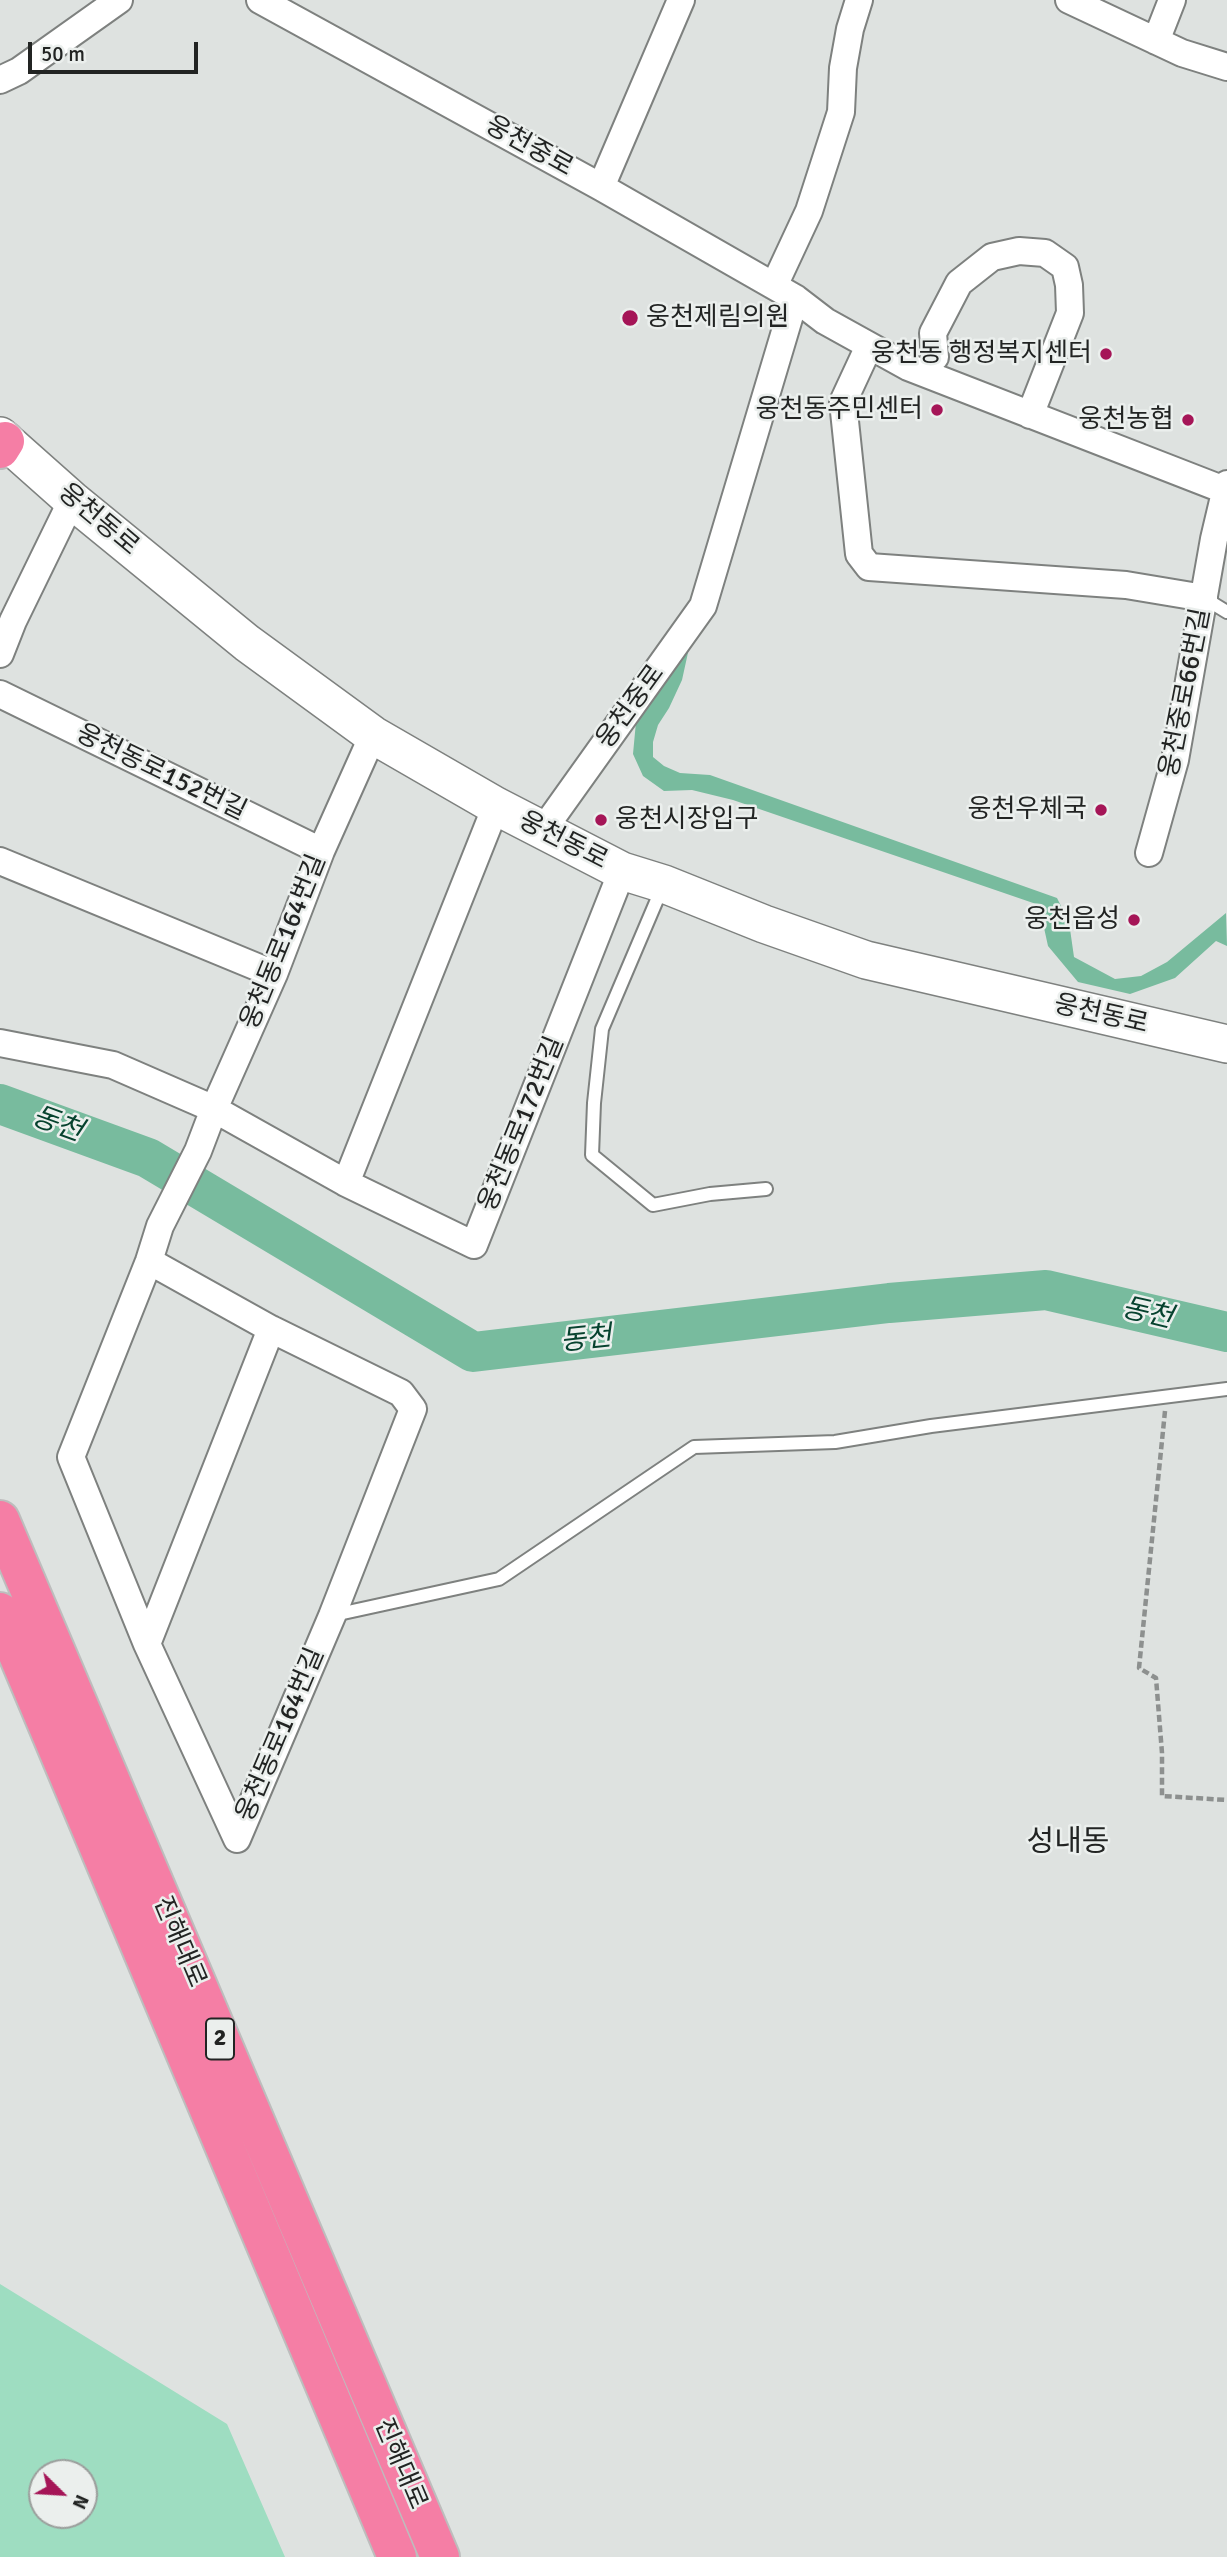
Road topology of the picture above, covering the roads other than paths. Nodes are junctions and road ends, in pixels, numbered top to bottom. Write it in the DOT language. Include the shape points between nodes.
graph roads {
  1 [pos="119,0"];
  2 [pos="260,0"];
  3 [pos="681,0"];
  4 [pos="859,0"];
  5 [pos="1069,0"];
  6 [pos="1172,0"];
  7 [pos="1156,41"];
  8 [pos="1227,67"];
  9 [pos="0,80"];
  10 [pos="601,187"];
  11 [pos="784,292"];
  12 [pos="869,346"];
  13 [pos="935,357"];
  14 [pos="1030,415"];
  15 [pos="2,442"];
  16 [pos="1226,488"];
  17 [pos="72,500"];
  18 [pos="1204,598"];
  19 [pos="1227,612"];
  20 [pos="0,654"];
  21 [pos="0,694"];
  22 [pos="373,735"];
  23 [pos="496,806"];
  24 [pos="543,830"];
  25 [pos="321,851"];
  26 [pos="1149,853"];
  27 [pos="0,861"];
  28 [pos="622,871"];
  29 [pos="664,884"];
  30 [pos="274,974"];
  31 [pos="0,1043"];
  32 [pos="1227,1044"];
  33 [pos="214,1109"];
  34 [pos="346,1183"];
  35 [pos="766,1189"];
  36 [pos="149,1261"];
  37 [pos="271,1329"];
  38 [pos="1227,1389"];
  39 [pos="0,1520"];
  40 [pos="0,1612"];
  41 [pos="332,1616"];
  42 [pos="147,1644"];
  43 [pos="397,2557"];
  44 [pos="440,2557"];
  1 -- 9 [label="street"];
  2 -- 10 [label="street, 웅천중로"];
  3 -- 10 [label="street"];
  4 -- 11 [label="street" via="843,68 841,112"];
  5 -- 7 [label="street"];
  6 -- 7 [label="street"];
  7 -- 8 [label="street"];
  10 -- 11 [label="street, 웅천중로"];
  11 -- 12 [label="street, 웅천중로"];
  11 -- 24 [label="street, 웅천중로" via="703,606"];
  12 -- 14 [label="street, 웅천중로" via="908,367"];
  12 -- 18 [label="street" via="843,402 859,554 869,567 1126,585"];
  13 -- 14 [label="street" via="933,333 959,283 992,257 1019,251 1045,253 1065,267 1070,313"];
  14 -- 16 [label="street, 웅천중로"];
  15 -- 17 [label="main road, 웅천동로"];
  16 -- 18 [label="street, 웅천중로66번길"];
  17 -- 20 [label="street"];
  17 -- 22 [label="main road, 웅천동로" via="247,643"];
  18 -- 19 [label="lane"];
  18 -- 26 [label="street, 웅천중로66번길" via="1175,760"];
  21 -- 25 [label="street, 웅천동로152번길"];
  22 -- 23 [label="main road, 웅천동로"];
  22 -- 25 [label="street, 웅천동로164번길"];
  23 -- 24 [label="main road, 웅천동로"];
  23 -- 34 [label="street"];
  24 -- 28 [label="main road, 웅천동로"];
  25 -- 30 [label="street, 웅천동로164번길"];
  27 -- 30 [label="street"];
  28 -- 29 [label="main road, 웅천동로"];
  28 -- 34 [label="street, 웅천동로172번길" via="474,1245"];
  29 -- 32 [label="main road, 웅천동로" via="866,960"];
  29 -- 35 [label="lane" via="602,1029 592,1155 653,1205"];
  30 -- 33 [label="street, 웅천동로164번길"];
  31 -- 33 [label="street" via="113,1065"];
  33 -- 34 [label="street, 웅천동로172번길"];
  33 -- 36 [label="street, 웅천동로164번길" via="160,1226"];
  36 -- 37 [label="street, 웅천동로164번길"];
  36 -- 42 [label="street, 웅천동로164번길" via="72,1457"];
  37 -- 41 [label="street, 웅천동로164번길" via="401,1393 413,1409"];
  37 -- 42 [label="street"];
  38 -- 41 [label="lane" via="835,1442 694,1447 499,1579"];
  39 -- 44 [label="highway, 진해대로 / 2"];
  40 -- 43 [label="highway, 진해대로 / 2"];
  41 -- 42 [label="street, 웅천동로164번길" via="237,1839"];
}
